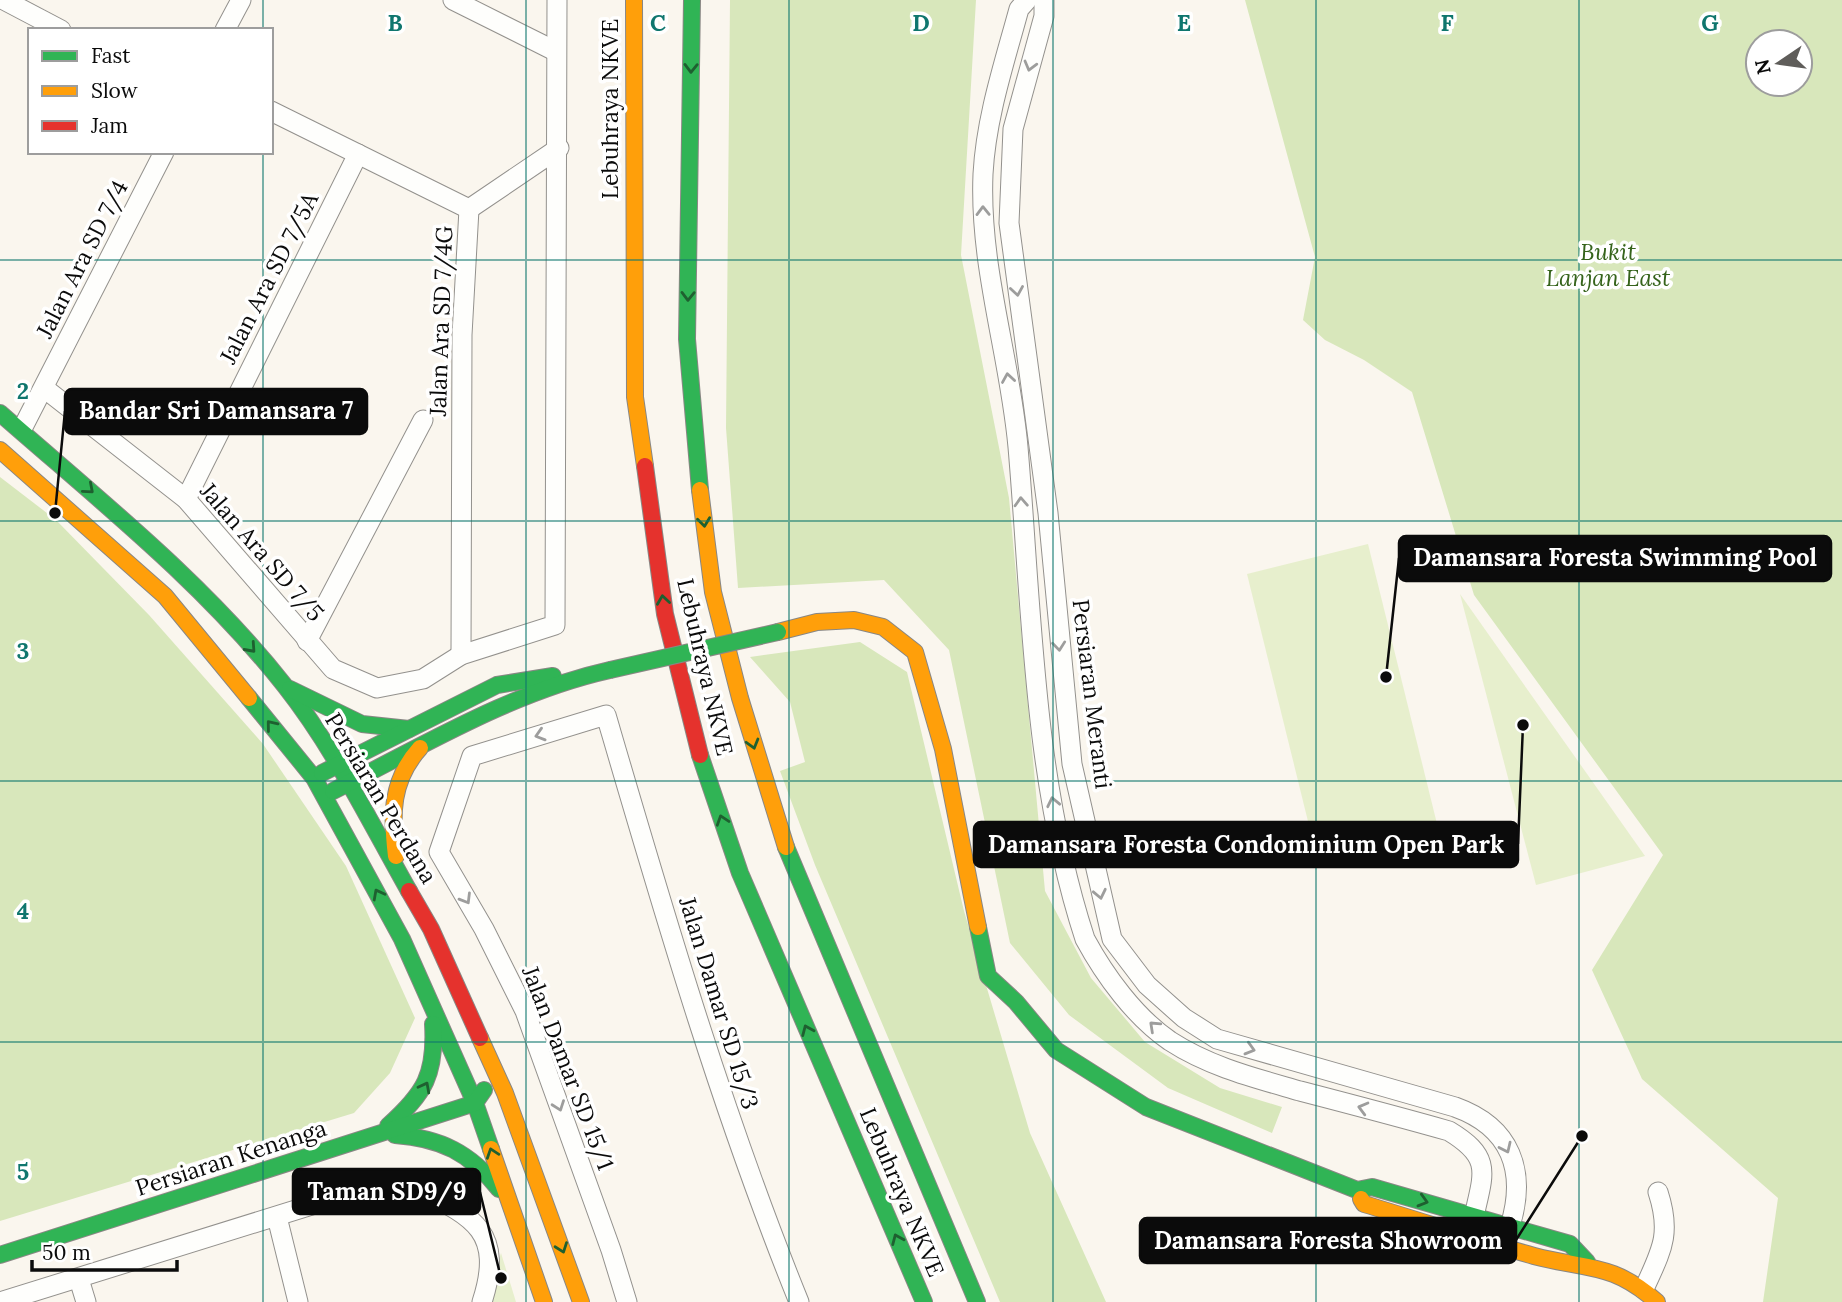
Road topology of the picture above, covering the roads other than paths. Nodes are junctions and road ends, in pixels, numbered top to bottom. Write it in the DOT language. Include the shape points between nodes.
graph roads {
  1 [pos="4,0"];
  2 [pos="240,0"];
  3 [pos="453,0"];
  4 [pos="557,0"];
  5 [pos="634,0"];
  6 [pos="692,0"];
  7 [pos="1027,0"];
  8 [pos="1044,0"];
  9 [pos="57,28"];
  10 [pos="226,28"];
  11 [pos="555,51"];
  12 [pos="273,112"];
  13 [pos="559,148"];
  14 [pos="163,154"];
  15 [pos="358,154"];
  16 [pos="469,209"];
  17 [pos="44,388"];
  18 [pos="0,413"];
  19 [pos="423,420"];
  20 [pos="22,429"];
  21 [pos="0,450"];
  22 [pos="186,499"];
  23 [pos="1050,558"];
  24 [pos="1025,568"];
  25 [pos="1052,578"];
  26 [pos="307,641"];
  27 [pos="461,655"];
  28 [pos="570,678"];
  29 [pos="285,686"];
  30 [pos="606,715"];
  31 [pos="412,728"];
  32 [pos="424,743"];
  33 [pos="338,764"];
  34 [pos="314,778"];
  35 [pos="349,781"];
  36 [pos="325,796"];
  37 [pos="398,869"];
  38 [pos="429,1000"];
  39 [pos="481,1040"];
  40 [pos="475,1103"];
  41 [pos="378,1135"];
  42 [pos="525,1148"];
  43 [pos="1357,1190"];
  44 [pos="1658,1192"];
  45 [pos="509,1202"];
  46 [pos="1474,1216"];
  47 [pos="277,1217"];
  48 [pos="1432,1226"];
  49 [pos="1500,1227"];
  50 [pos="0,1255"];
  51 [pos="1535,1256"];
  52 [pos="1587,1262"];
  53 [pos="79,1279"];
  54 [pos="1650,1296"];
  55 [pos="0,1302"];
  56 [pos="86,1302"];
  57 [pos="298,1302"];
  58 [pos="482,1302"];
  59 [pos="544,1302"];
  60 [pos="581,1302"];
  61 [pos="627,1302"];
  62 [pos="799,1302"];
  63 [pos="924,1302"];
  64 [pos="977,1302"];
  1 -- 9 [label="street"];
  2 -- 10 [label="street"];
  3 -- 11 [label="street"];
  4 -- 11 [label="street"];
  63 -- 5 [label="main road, Lebuhraya NKVE, one-way" via="740,873 700,754 665,614 635,397"];
  6 -- 64 [label="main road, Lebuhraya NKVE, one-way" via="687,339 713,592 743,710 791,864"];
  24 -- 7 [label="street, one-way" via="1018,445 990,279 983,175 987,124 1019,9"];
  8 -- 23 [label="street, Persiaran Meranti, one-way" via="1044,16 1013,129 1009,223"];
  11 -- 13 [label="street"];
  12 -- 15 [label="street, Jalan Ara SD 7/4G"];
  13 -- 16 [label="street"];
  13 -- 27 [label="street, Jalan Ara SD 7/5" via="555,625"];
  14 -- 17 [label="street, Jalan Ara SD 7/4"];
  15 -- 16 [label="street, Jalan Ara SD 7/4G"];
  15 -- 22 [label="street, Jalan Ara SD 7/5A"];
  16 -- 27 [label="street, Jalan Ara SD 7/4G" via="462,335"];
  17 -- 20 [label="street"];
  17 -- 22 [label="street, Jalan Ara SD 7/5"];
  18 -- 20 [label="main road, Persiaran Perdana"];
  19 -- 26 [label="street"];
  20 -- 29 [label="main road, Persiaran Perdana, one-way" via="190,580"];
  34 -- 21 [label="main road, Persiaran Perdana, one-way" via="165,596"];
  22 -- 26 [label="street, Jalan Ara SD 7/5"];
  23 -- 24 [label="street"];
  23 -- 25 [label="street, Persiaran Meranti"];
  24 -- 25 [label="street"];
  46 -- 24 [label="street, one-way" via="1483,1168 1480,1156 1468,1143 1450,1131 1218,1066 1170,1040 1127,1000 1096,960 1078,915 1045,765"];
  25 -- 49 [label="street, Persiaran Meranti, one-way" via="1072,764 1112,939 1130,966 1184,1018 1217,1039 1475,1115 1492,1126 1513,1166 1518,1200"];
  26 -- 27 [label="street, Jalan Ara SD 7/5" via="333,669 376,688 423,679"];
  28 -- 31 [label="main road" via="545,675 497,685"];
  28 -- 32 [label="main road"];
  28 -- 43 [label="main road, bridge" via="817,622 854,620 883,627 915,652 943,749 988,976 1056,1049 1146,1107"];
  29 -- 31 [label="main road" via="316,705 374,727"];
  29 -- 33 [label="main road, Persiaran Perdana"];
  30 -- 61 [label="street, Jalan Damar SD 15/1, one-way" via="472,756 439,852 524,1011"];
  30 -- 62 [label="street, Jalan Damar SD 15/3" via="692,1005 737,1141"];
  31 -- 33 [label="main road"];
  32 -- 35 [label="main road"];
  32 -- 37 [label="main road" via="404,762 394,793 392,828"];
  33 -- 34 [label="main road"];
  33 -- 35 [label="main road, Persiaran Perdana"];
  34 -- 36 [label="main road, Persiaran Perdana"];
  35 -- 36 [label="main road"];
  35 -- 37 [label="main road, Persiaran Perdana"];
  38 -- 36 [label="main road, Persiaran Perdana, one-way" via="402,939"];
  37 -- 39 [label="main road, Persiaran Perdana"];
  38 -- 40 [label="main road, Persiaran Perdana"];
  41 -- 38 [label="main road, one-way" via="415,1103 428,1083 436,1058"];
  39 -- 40 [label="main road" via="485,1088"];
  39 -- 42 [label="main road, Persiaran Perdana"];
  40 -- 41 [label="main road, Persiaran Kenanga"];
  40 -- 42 [label="main road" via="494,1111"];
  45 -- 40 [label="main road, Persiaran Perdana, one-way"];
  41 -- 45 [label="main road" via="426,1136 447,1143 470,1155"];
  41 -- 50 [label="main road, Persiaran Kenanga"];
  42 -- 60 [label="main road, Persiaran Perdana, one-way"];
  43 -- 46 [label="main road, one-way" via="1372,1187"];
  43 -- 48 [label="main road" via="1364,1204"];
  44 -- 54 [label="street" via="1665,1214 1665,1246"];
  45 -- 59 [label="main road, Persiaran Perdana"];
  46 -- 49 [label="main road"];
  47 -- 53 [label="street"];
  47 -- 57 [label="street"];
  47 -- 58 [label="street" via="383,1182 401,1181 468,1216 488,1246 492,1263"];
  48 -- 49 [label="main road" via="1447,1222"];
  48 -- 51 [label="main road"];
  49 -- 51 [label="main road" via="1501,1236 1528,1245"];
  49 -- 52 [label="main road" via="1570,1244"];
  51 -- 52 [label="main road" via="1563,1263"];
  52 -- 54 [label="main road" via="1619,1272"];
  53 -- 55 [label="street"];
  53 -- 56 [label="street"];
}
